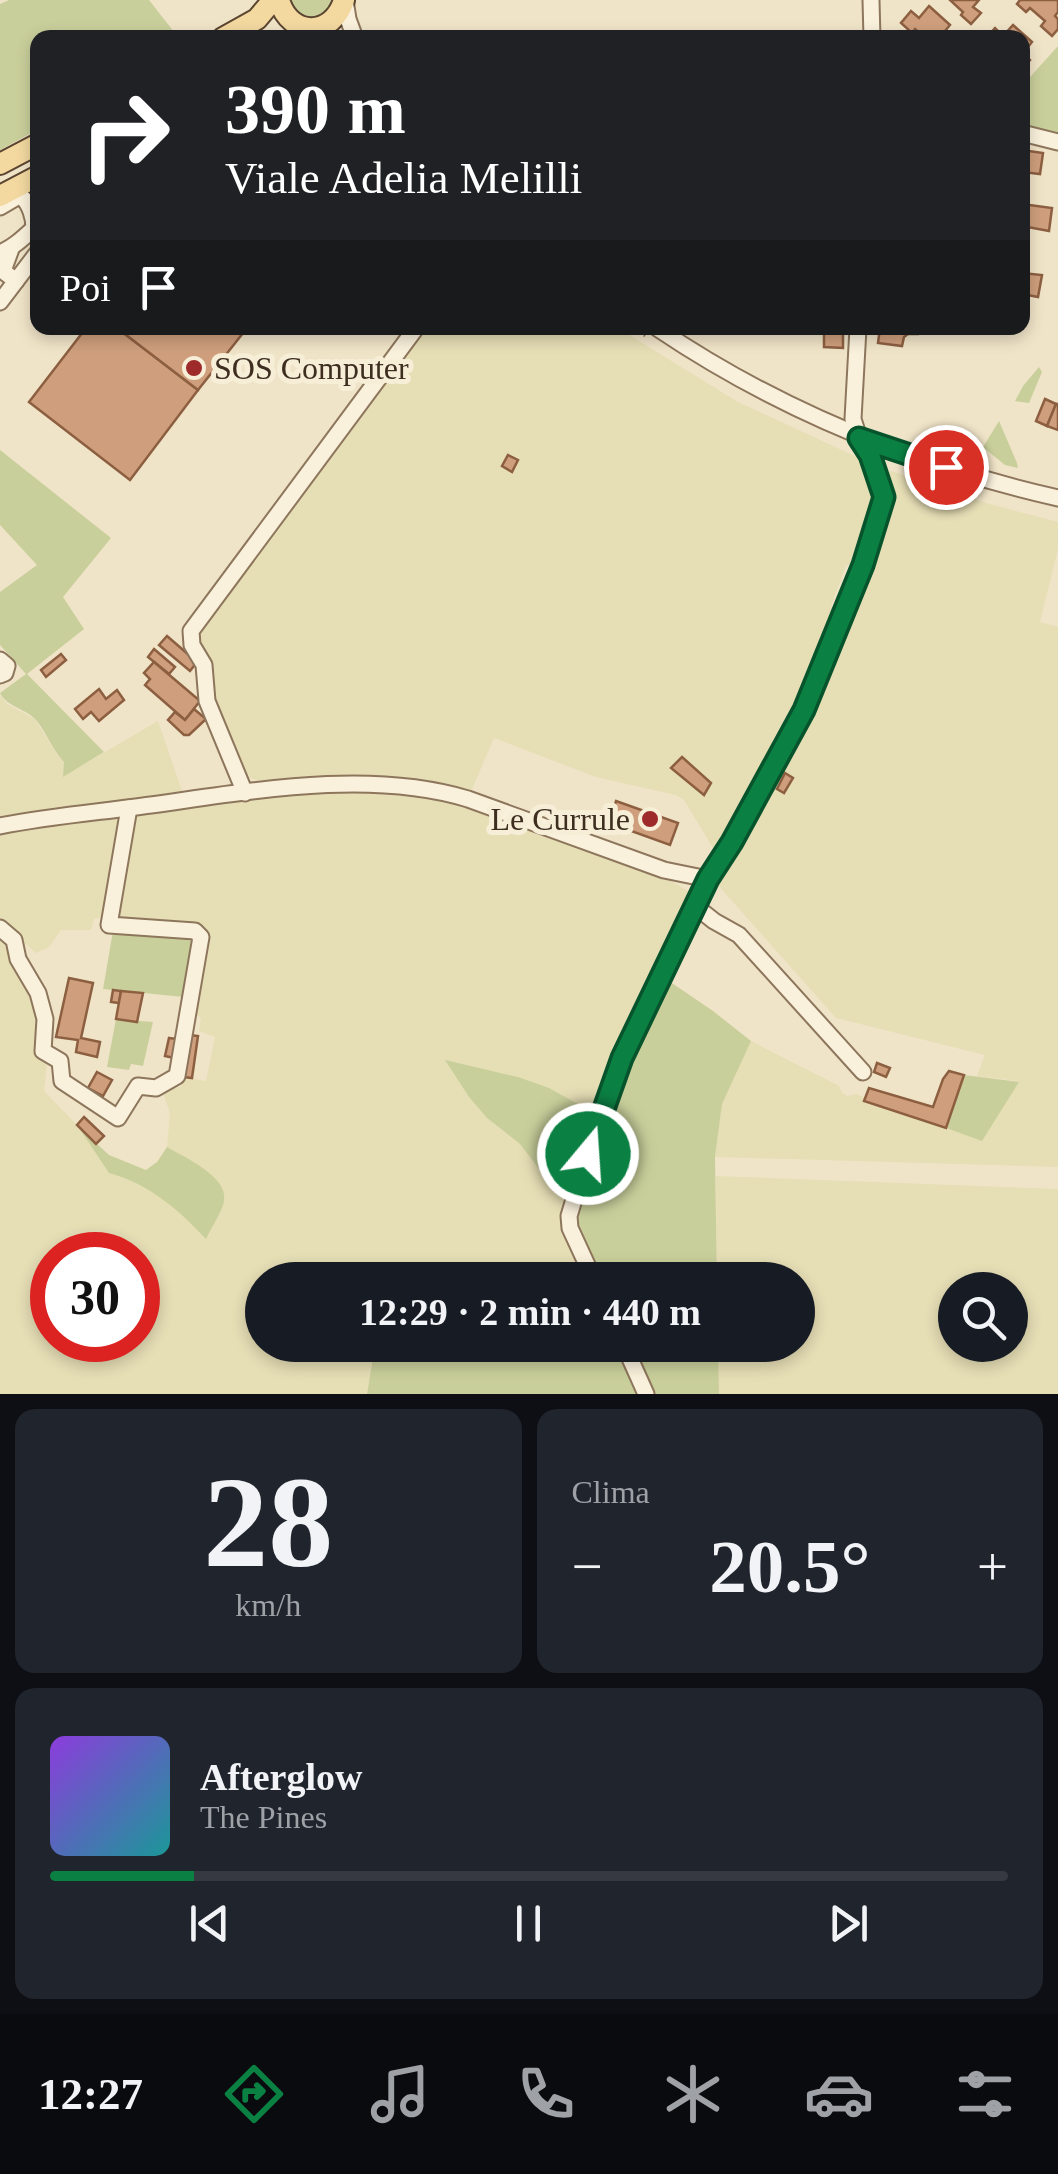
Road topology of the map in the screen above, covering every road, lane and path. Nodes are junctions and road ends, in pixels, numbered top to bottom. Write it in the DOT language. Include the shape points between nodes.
graph roads {
  1 [pos="276,0"];
  2 [pos="345,0"];
  3 [pos="871,0"];
  4 [pos="301,26"];
  5 [pos="237,30"];
  6 [pos="258,30"];
  7 [pos="312,30"];
  8 [pos="352,30"];
  9 [pos="872,30"];
  10 [pos="1030,135"];
  11 [pos="1058,142"];
  12 [pos="30,148"];
  13 [pos="0,164"];
  14 [pos="30,180"];
  15 [pos="0,196"];
  16 [pos="0,206"];
  17 [pos="30,211"];
  18 [pos="30,231"];
  19 [pos="6,251"];
  20 [pos="30,263"];
  21 [pos="16,281"];
  22 [pos="0,302"];
  23 [pos="411,335"];
  24 [pos="668,335"];
  25 [pos="858,335"];
  26 [pos="859,438"];
  27 [pos="1058,498"];
  28 [pos="0,660"];
  29 [pos="0,675"];
  30 [pos="245,793"];
  31 [pos="129,808"];
  32 [pos="0,826"];
  33 [pos="708,879"];
  34 [pos="695,906"];
  35 [pos="0,928"];
  36 [pos="863,1072"];
  37 [pos="586,1262"];
  38 [pos="632,1362"];
  39 [pos="646,1394"];
  1 -- 4 [label="main road"];
  1 -- 5 [label="main road"];
  2 -- 4 [label="main road" via="327,24"];
  2 -- 8 [label="street"];
  3 -- 9 [label="street"];
  4 -- 6 [label="main road"];
  4 -- 7 [label="street"];
  10 -- 11 [label="street"];
  12 -- 13 [label="main road"];
  14 -- 15 [label="main road"];
  16 -- 17 [label="street" via="18,197"];
  18 -- 19 [label="street"];
  19 -- 21 [label="street" via="2,271"];
  20 -- 21 [label="street"];
  21 -- 22 [label="street"];
  23 -- 30 [label="street" via="191,632 204,664 207,700"];
  24 -- 26 [label="street"];
  25 -- 26 [label="street" via="853,419"];
  26 -- 27 [label="street"];
  26 -- 33 [label="street" via="884,497 863,565 804,710"];
  28 -- 29 [label="street" via="7,669"];
  30 -- 31 [label="street"];
  30 -- 33 [label="street" via="301,785 436,789 664,870"];
  31 -- 32 [label="street"];
  31 -- 35 [label="street" via="109,925 201,937 178,1076 156,1088 138,1086 118,1118 62,1081 60,1060 43,1051 38,993 14,940"];
  33 -- 34 [label="street"];
  34 -- 36 [label="street" via="739,935"];
  34 -- 37 [label="street" via="622,1058 572,1204 570,1228"];
  38 -- 39 [label="street"];
}
